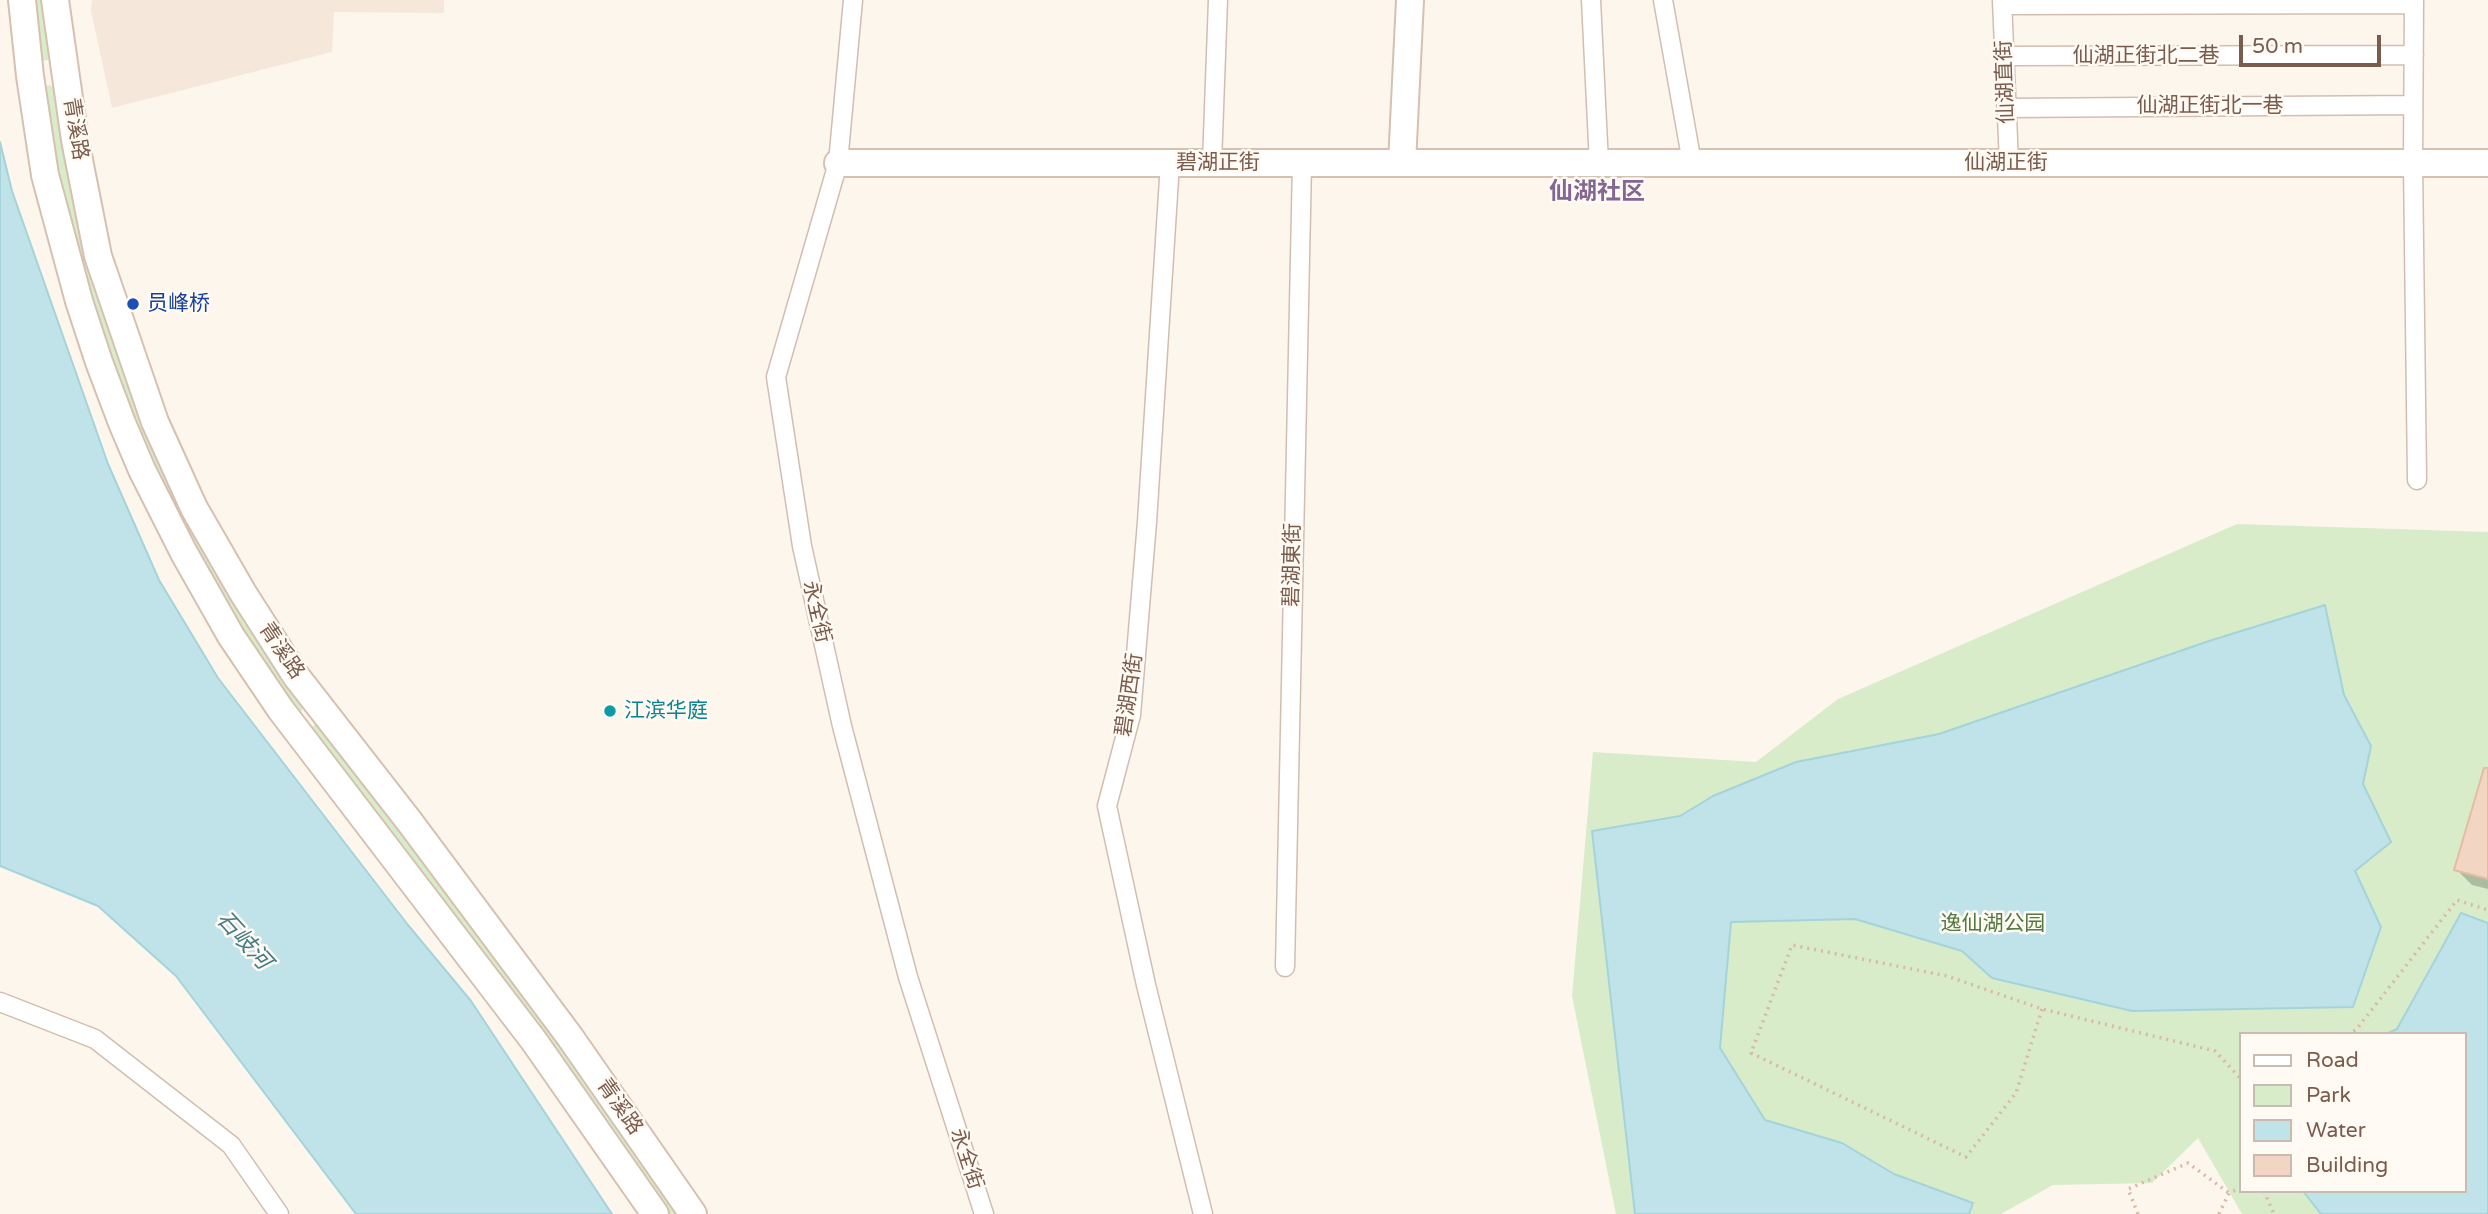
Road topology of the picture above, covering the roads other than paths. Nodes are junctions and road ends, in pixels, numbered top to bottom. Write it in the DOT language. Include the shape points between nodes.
graph roads {
  1 [pos="22,0"];
  2 [pos="55,0"];
  3 [pos="853,0"];
  4 [pos="1218,0"];
  5 [pos="1410,0"];
  6 [pos="1591,0"];
  7 [pos="1663,0"];
  8 [pos="2414,2"];
  9 [pos="2003,3"];
  10 [pos="2414,55"];
  11 [pos="2005,56"];
  12 [pos="70,94"];
  13 [pos="33,95"];
  14 [pos="2413,105"];
  15 [pos="2007,107"];
  16 [pos="838,163"];
  17 [pos="1170,163"];
  18 [pos="1212,163"];
  19 [pos="1302,163"];
  20 [pos="1402,163"];
  21 [pos="1692,163"];
  22 [pos="2009,163"];
  23 [pos="2413,163"];
  24 [pos="2488,163"];
  25 [pos="1599,164"];
  26 [pos="2417,480"];
  27 [pos="1285,967"];
  28 [pos="1,1004"];
  29 [pos="279,1214"];
  30 [pos="655,1214"];
  31 [pos="693,1214"];
  32 [pos="984,1214"];
  33 [pos="1203,1214"];
  1 -- 13 [label="main road, 青溪路"];
  2 -- 12 [label="main road, 青溪路"];
  3 -- 16 [label="street, 永全街"];
  4 -- 18 [label="street"];
  5 -- 20 [label="main road"];
  6 -- 25 [label="street"];
  7 -- 21 [label="street"];
  8 -- 9 [label="street"];
  8 -- 10 [label="street"];
  9 -- 11 [label="street, 仙湖直街"];
  10 -- 11 [label="street, 仙湖正街北二巷"];
  10 -- 14 [label="street"];
  11 -- 15 [label="street, 仙湖直街"];
  12 -- 13 [label="main road" via="63,79 54,74 42,76"];
  12 -- 31 [label="main road, 青溪路" via="98,256 155,422 194,508 296,676 570,1037"];
  13 -- 30 [label="main road, 青溪路" via="45,175 99,362 142,470 230,636 281,710 534,1041"];
  14 -- 15 [label="street, 仙湖正街北一巷"];
  14 -- 23 [label="street"];
  15 -- 22 [label="street, 仙湖直街"];
  16 -- 17 [label="main road, 碧湖正街"];
  16 -- 32 [label="street, 永全街" via="776,377 802,546 842,726 908,977"];
  17 -- 18 [label="main road, 碧湖正街"];
  17 -- 33 [label="street, 碧湖西街" via="1131,715 1107,806"];
  18 -- 19 [label="main road, 碧湖正街"];
  19 -- 20 [label="main road, 碧湖正街"];
  19 -- 27 [label="street, 碧湖東街"];
  20 -- 25 [label="main road, 碧湖正街"];
  21 -- 22 [label="main road, 仙湖正街"];
  21 -- 25 [label="main road, 仙湖正街"];
  22 -- 23 [label="main road, 仙湖正街"];
  23 -- 24 [label="main road, 仙湖正街"];
  23 -- 26 [label="street"];
  28 -- 29 [label="street" via="95,1039 231,1145"];
}
